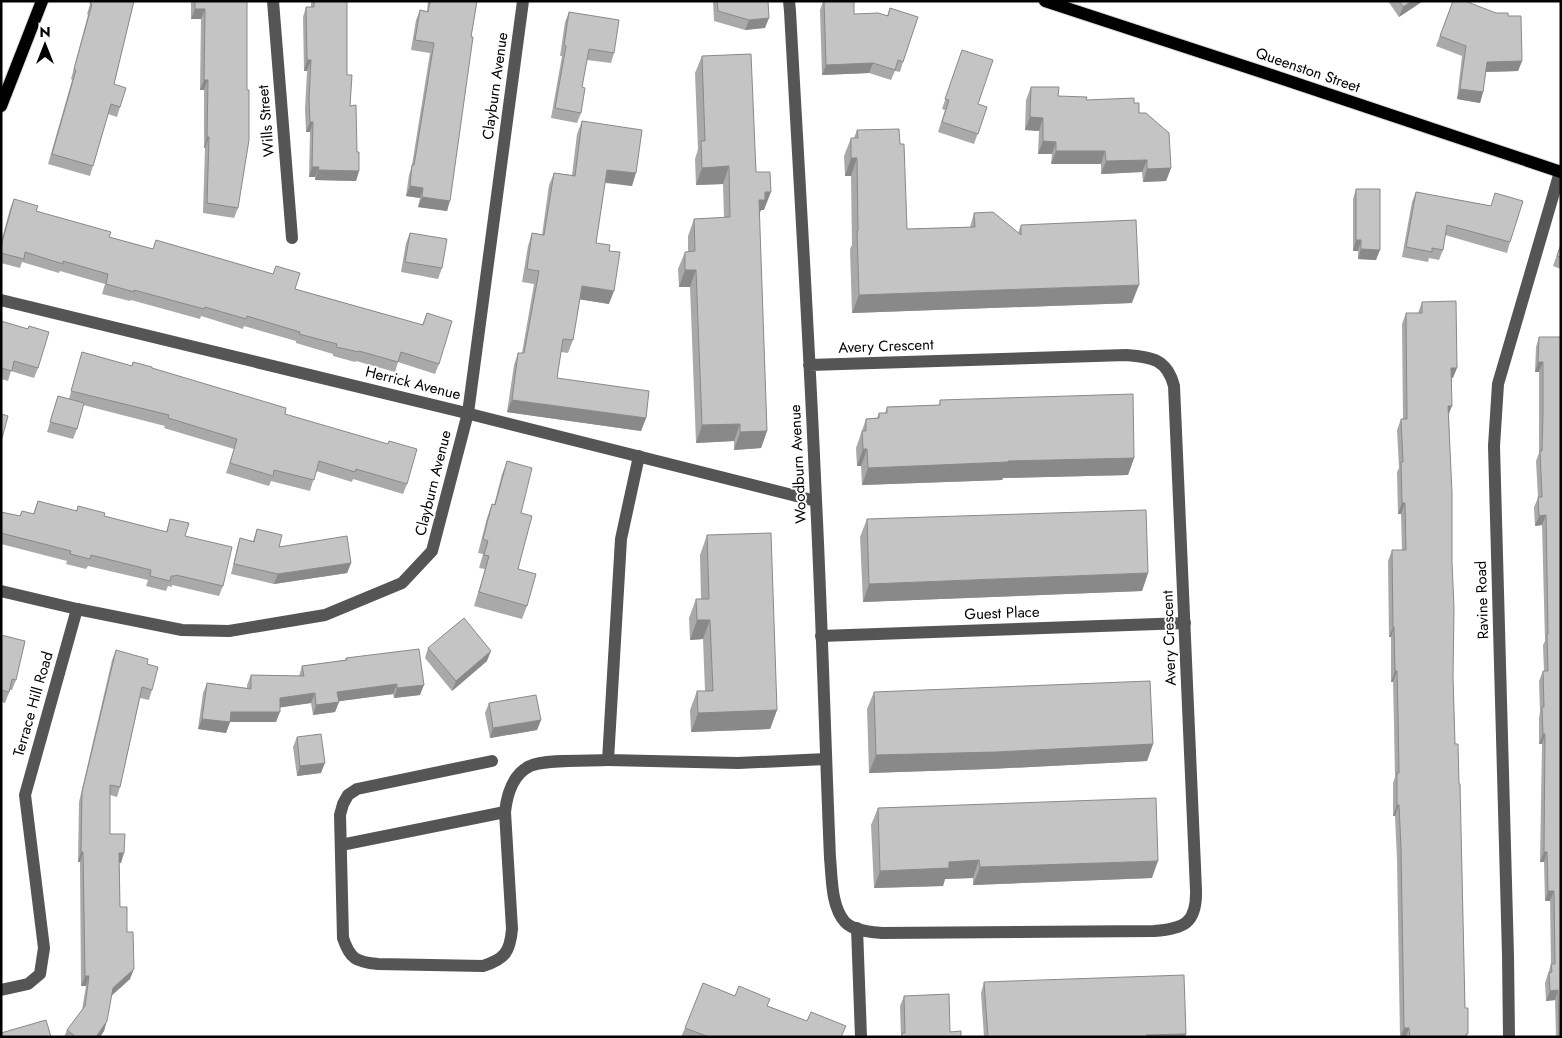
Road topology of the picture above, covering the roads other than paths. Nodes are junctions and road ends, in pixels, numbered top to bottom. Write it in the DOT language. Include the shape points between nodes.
graph roads {
  1 [pos="42,1"];
  2 [pos="273,1"];
  3 [pos="523,1"];
  4 [pos="789,1"];
  5 [pos="1045,1"];
  6 [pos="1,106"];
  7 [pos="1560,172"];
  8 [pos="292,238"];
  9 [pos="1,300"];
  10 [pos="809,365"];
  11 [pos="468,413"];
  12 [pos="639,456"];
  13 [pos="816,501"];
  14 [pos="1,591"];
  15 [pos="77,609"];
  16 [pos="1184,623"];
  17 [pos="821,636"];
  18 [pos="826,759"];
  19 [pos="608,760"];
  20 [pos="492,761"];
  21 [pos="505,812"];
  22 [pos="341,845"];
  23 [pos="851,926"];
  24 [pos="1,990"];
  25 [pos="861,1037"];
  26 [pos="1509,1037"];
  1 -- 6 [label="main road"];
  2 -- 8 [label="street, Wills Street"];
  3 -- 11 [label="street, Clayburn Avenue"];
  4 -- 10 [label="street, Woodburn Avenue"];
  5 -- 7 [label="main road, Queenston Street"];
  7 -- 26 [label="street, Ravine Road" via="1498,384 1494,446"];
  9 -- 11 [label="street, Herrick Avenue"];
  10 -- 13 [label="street, Woodburn Avenue"];
  10 -- 16 [label="street, Avery Crescent" via="1126,355 1158,360 1172,376 1174,386"];
  11 -- 12 [label="street, Herrick Avenue"];
  11 -- 15 [label="street, Clayburn Avenue" via="432,551 402,583 325,614 229,631 182,630"];
  12 -- 13 [label="street, Herrick Avenue"];
  12 -- 19 [label="street" via="621,539"];
  13 -- 17 [label="street, Woodburn Avenue"];
  14 -- 15 [label="street, Clayburn Avenue"];
  15 -- 24 [label="street, Terrace Hill Road" via="25,794 44,948 40,974 28,984"];
  16 -- 17 [label="street, Guest Place"];
  16 -- 23 [label="street, Avery Crescent" via="1196,902 1188,922 1179,928 1154,931 882,933"];
  17 -- 18 [label="street, Woodburn Avenue"];
  18 -- 19 [label="street" via="738,762"];
  18 -- 23 [label="street, Woodburn Avenue" via="830,858 837,907"];
  19 -- 21 [label="street" via="531,765 514,781"];
  20 -- 22 [label="street" via="357,789 343,804"];
  21 -- 22 [label="street"];
  21 -- 22 [label="street" via="511,943 497,962 483,966 378,964 353,958 343,938"];
  23 -- 25 [label="street"];
}
